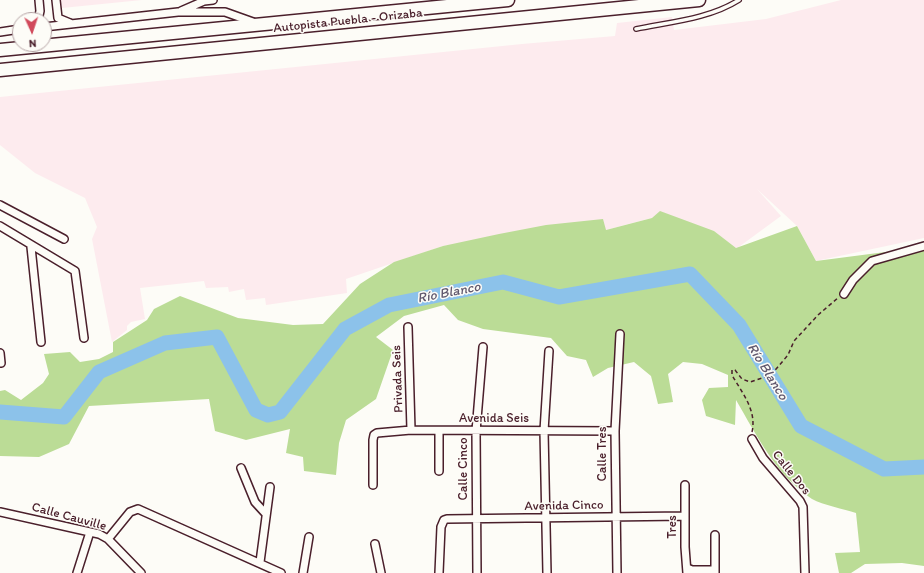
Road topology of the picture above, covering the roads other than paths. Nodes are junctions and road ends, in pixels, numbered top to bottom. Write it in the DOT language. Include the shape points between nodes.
graph roads {
  1 [pos="39,0"];
  2 [pos="56,0"];
  3 [pos="213,0"];
  4 [pos="508,0"];
  5 [pos="699,0"];
  6 [pos="739,0"];
  7 [pos="40,12"];
  8 [pos="178,12"];
  9 [pos="78,24"];
  10 [pos="260,25"];
  11 [pos="52,26"];
  12 [pos="636,29"];
  13 [pos="12,30"];
  14 [pos="0,32"];
  15 [pos="0,50"];
  16 [pos="0,70"];
  17 [pos="0,205"];
  18 [pos="0,226"];
  19 [pos="64,239"];
  20 [pos="924,246"];
  21 [pos="32,247"];
  22 [pos="844,294"];
  23 [pos="408,327"];
  24 [pos="620,334"];
  25 [pos="84,338"];
  26 [pos="41,342"];
  27 [pos="483,347"];
  28 [pos="549,351"];
  29 [pos="0,353"];
  30 [pos="1,362"];
  31 [pos="412,430"];
  32 [pos="440,431"];
  33 [pos="476,431"];
  34 [pos="544,431"];
  35 [pos="615,431"];
  36 [pos="752,439"];
  37 [pos="241,468"];
  38 [pos="439,471"];
  39 [pos="373,485"];
  40 [pos="685,485"];
  41 [pos="270,487"];
  42 [pos="0,512"];
  43 [pos="266,514"];
  44 [pos="685,516"];
  45 [pos="616,517"];
  46 [pos="546,518"];
  47 [pos="476,519"];
  48 [pos="90,532"];
  49 [pos="715,535"];
  50 [pos="309,537"];
  51 [pos="108,539"];
  52 [pos="376,544"];
  53 [pos="260,562"];
  54 [pos="687,570"];
  55 [pos="715,571"];
  56 [pos="76,573"];
  57 [pos="142,573"];
  58 [pos="281,573"];
  59 [pos="303,573"];
  60 [pos="381,573"];
  61 [pos="439,573"];
  62 [pos="477,573"];
  63 [pos="547,573"];
  64 [pos="616,573"];
  65 [pos="805,573"];
  1 -- 7 [label="street"];
  2 -- 9 [label="street" via="58,18"];
  3 -- 8 [label="street"];
  4 -- 10 [label="highway, Autopista Puebla - Orizaba"];
  5 -- 16 [label="highway, Autopista Puebla - Orizaba"];
  6 -- 12 [label="lane" via="725,9"];
  8 -- 9 [label="street"];
  8 -- 10 [label="street" via="225,12"];
  9 -- 11 [label="street"];
  10 -- 15 [label="highway, Autopista Puebla - Orizaba"];
  13 -- 14 [label="street"];
  17 -- 19 [label="street"];
  18 -- 21 [label="street"];
  20 -- 22 [label="street" via="872,261 853,280"];
  21 -- 25 [label="street" via="75,271"];
  21 -- 26 [label="street"];
  23 -- 31 [label="street, Privada Seis"];
  24 -- 35 [label="street, Calle Tres"];
  27 -- 33 [label="street, Calle Cinco"];
  28 -- 34 [label="street"];
  29 -- 30 [label="street"];
  31 -- 32 [label="street, Avenida Seis"];
  31 -- 39 [label="street, Avenida Seis" via="374,435"];
  32 -- 33 [label="street, Avenida Seis"];
  32 -- 38 [label="street"];
  33 -- 34 [label="street, Avenida Seis"];
  33 -- 47 [label="street, Calle Cinco"];
  34 -- 35 [label="street, Avenida Seis"];
  34 -- 46 [label="street"];
  35 -- 45 [label="street, Calle Tres"];
  36 -- 65 [label="street, Calle Dos" via="762,458 800,501 804,515"];
  37 -- 43 [label="street" via="255,502"];
  40 -- 44 [label="street, Tres"];
  41 -- 43 [label="street"];
  42 -- 48 [label="street, Calle Cauville"];
  43 -- 53 [label="street"];
  44 -- 45 [label="street, Avenida Cinco"];
  44 -- 54 [label="street, Tres"];
  45 -- 46 [label="street, Avenida Cinco"];
  45 -- 64 [label="street, Calle Tres"];
  46 -- 47 [label="street, Avenida Cinco"];
  46 -- 63 [label="street"];
  47 -- 61 [label="street, Avenida Cinco" via="444,520 441,527"];
  47 -- 62 [label="street, Calle Cinco"];
  48 -- 51 [label="street, Calle Cauville"];
  48 -- 56 [label="street"];
  49 -- 55 [label="street"];
  50 -- 59 [label="street"];
  51 -- 53 [label="street" via="130,512 138,509"];
  51 -- 57 [label="street, Calle Cauville"];
  52 -- 60 [label="street"];
  53 -- 58 [label="street"];
  54 -- 55 [label="street"];
}
